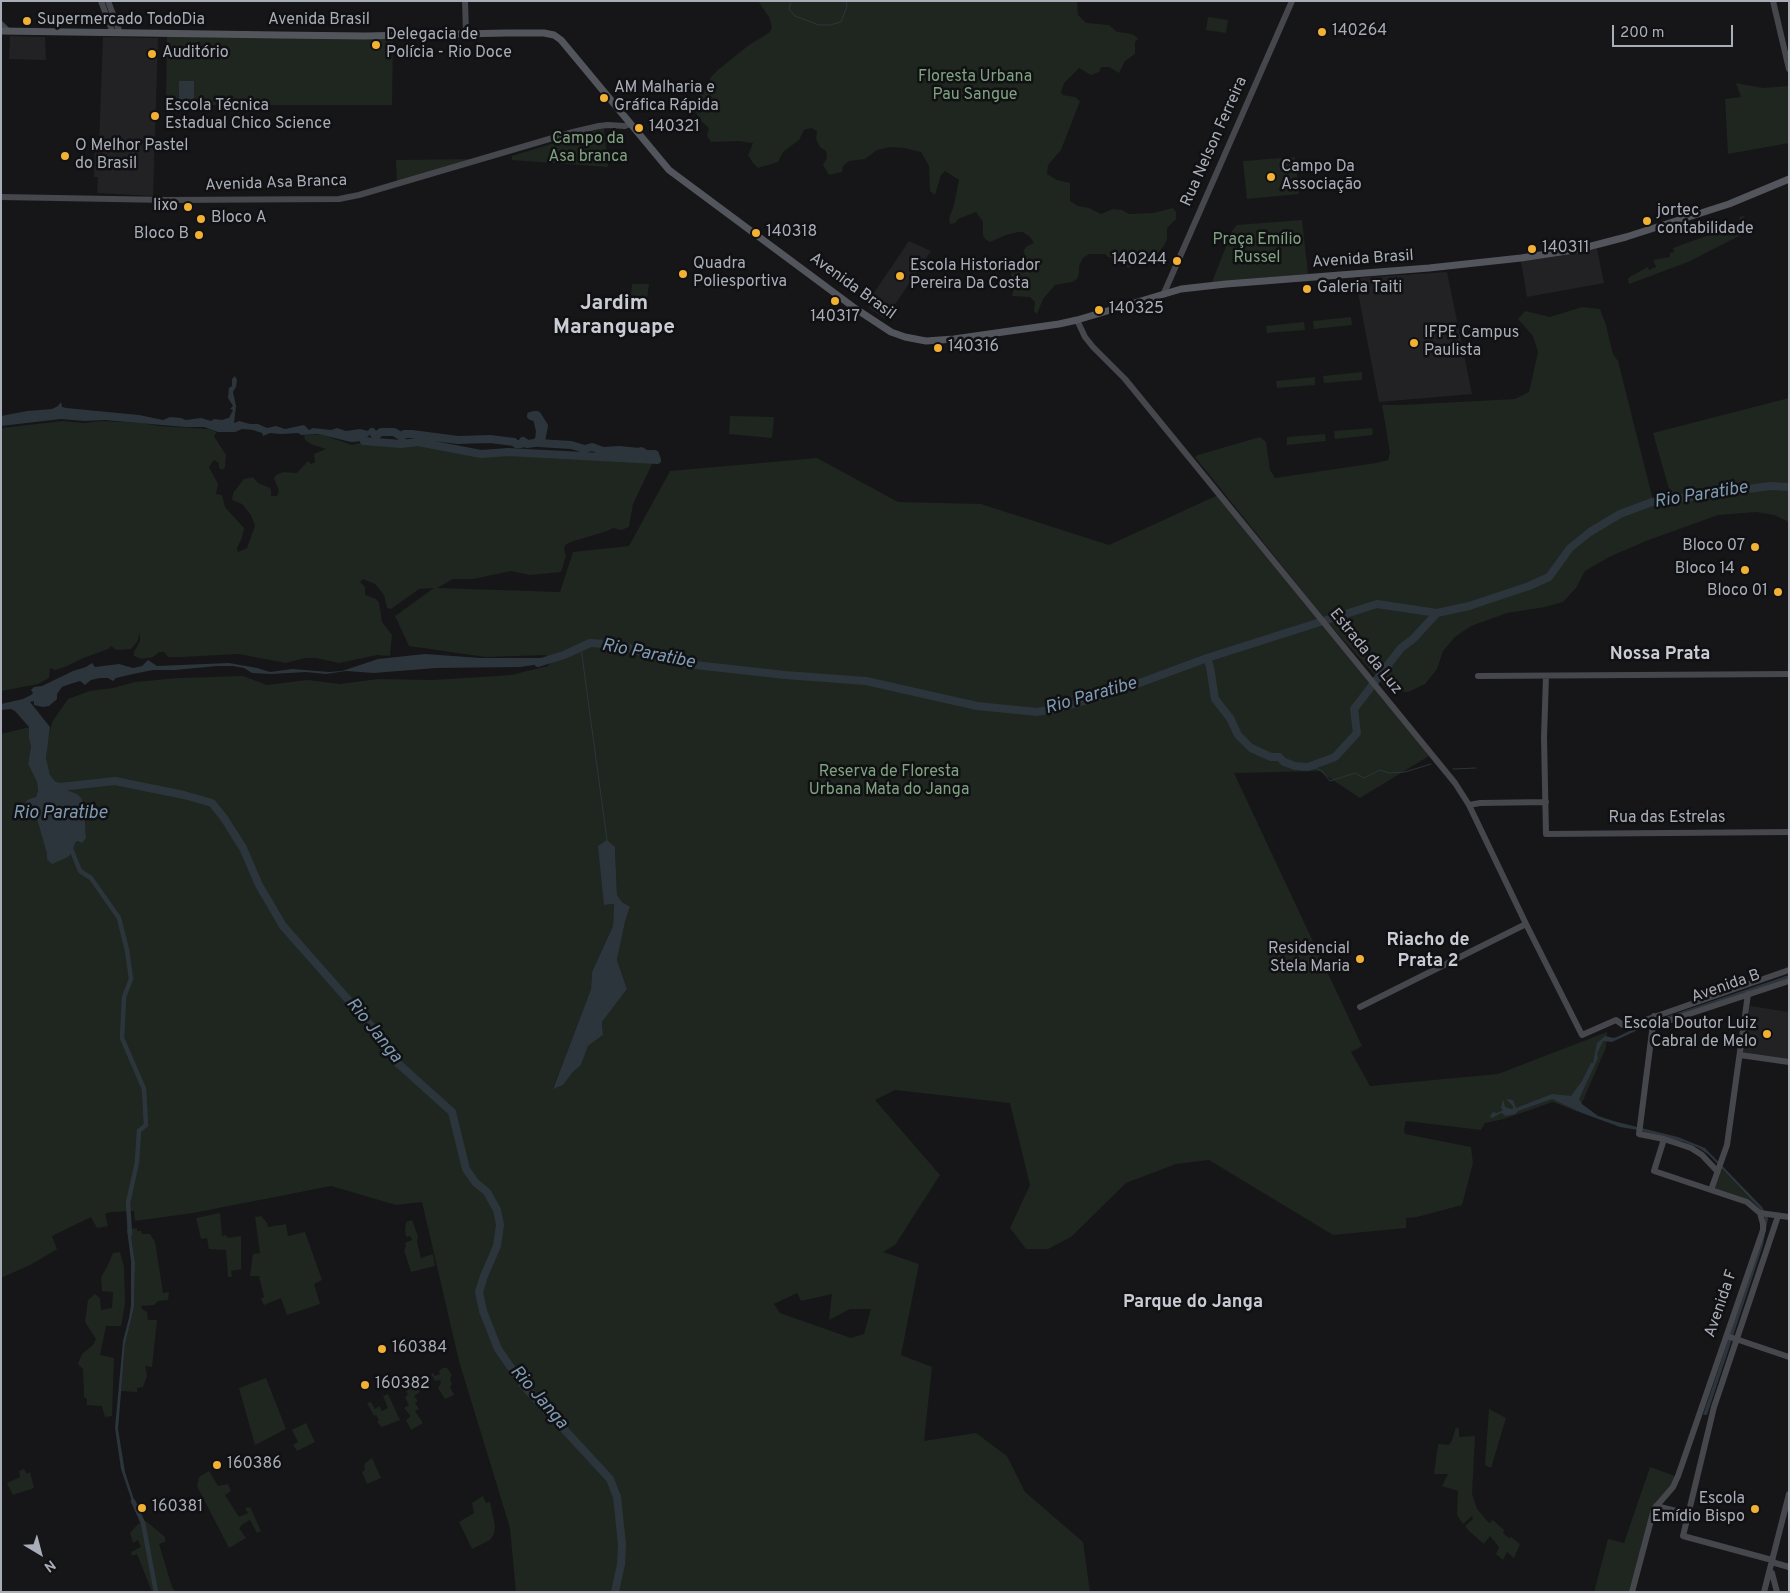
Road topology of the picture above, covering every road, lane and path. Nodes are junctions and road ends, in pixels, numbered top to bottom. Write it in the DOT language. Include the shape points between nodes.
graph roads {
  1 [pos="101,1"];
  2 [pos="108,1"];
  3 [pos="465,1"];
  4 [pos="1292,1"];
  5 [pos="1773,1"];
  6 [pos="1,24"];
  7 [pos="4,31"];
  8 [pos="117,33"];
  9 [pos="466,33"];
  10 [pos="1789,69"];
  11 [pos="630,124"];
  12 [pos="1789,179"];
  13 [pos="1,197"];
  14 [pos="1164,293"];
  15 [pos="1077,320"];
  16 [pos="1789,674"];
  17 [pos="1478,676"];
  18 [pos="1546,676"];
  19 [pos="1546,802"];
  20 [pos="1469,805"];
  21 [pos="1789,832"];
  22 [pos="1526,924"];
  23 [pos="1789,970"];
  24 [pos="1789,981"];
  25 [pos="1748,994"];
  26 [pos="1360,1007"];
  27 [pos="1654,1017"];
  28 [pos="1616,1020"];
  29 [pos="1653,1026"];
  30 [pos="1740,1055"];
  31 [pos="1789,1062"];
  32 [pos="1664,1139"];
  33 [pos="1718,1170"];
  34 [pos="1711,1190"];
  35 [pos="1761,1214"];
  36 [pos="1778,1216"];
  37 [pos="1789,1217"];
  38 [pos="1727,1336"];
  39 [pos="1736,1339"];
  40 [pos="1789,1357"];
  41 [pos="1789,1494"];
  42 [pos="1656,1506"];
  43 [pos="1789,1506"];
  44 [pos="1688,1514"];
  45 [pos="1773,1562"];
  46 [pos="1789,1567"];
  47 [pos="1772,1573"];
  48 [pos="1632,1592"];
  49 [pos="1764,1592"];
  50 [pos="1768,1592"];
  51 [pos="1777,1592"];
  1 -- 8 [label="street"];
  2 -- 8 [label="street"];
  3 -- 9 [label="street"];
  4 -- 14 [label="street, Rua Nelson Ferreira"];
  5 -- 10 [label="street"];
  6 -- 7 [label="street"];
  7 -- 8 [label="main road, Avenida Brasil"];
  8 -- 9 [label="main road, Avenida Brasil" via="365,36"];
  9 -- 11 [label="main road, Avenida Brasil" via="554,35"];
  11 -- 13 [label="street, Avenida Asa Branca" via="573,132 339,199"];
  11 -- 15 [label="main road, Avenida Brasil" via="672,172 891,332 934,341"];
  12 -- 14 [label="main road, Avenida Brasil" via="1729,204 1580,249 1429,268 1195,287"];
  14 -- 15 [label="main road, Avenida Brasil"];
  15 -- 20 [label="street, Estrada da Luz" via="1093,347 1125,379 1455,783"];
  16 -- 18 [label="street"];
  17 -- 18 [label="street"];
  18 -- 19 [label="street"];
  19 -- 20 [label="street"];
  19 -- 21 [label="street, Rua das Estrelas" via="1546,834"];
  20 -- 22 [label="street, Estrada da Luz"];
  22 -- 26 [label="street"];
  22 -- 28 [label="street, Estrada da Luz" via="1582,1035"];
  23 -- 27 [label="street, Avenida B"];
  24 -- 25 [label="street, Avenida B"];
  25 -- 29 [label="street, Avenida B"];
  25 -- 30 [label="street"];
  27 -- 28 [label="street, Avenida B" via="1626,1026"];
  27 -- 29 [label="street"];
  29 -- 32 [label="street" via="1640,1131"];
  30 -- 31 [label="street"];
  30 -- 33 [label="street" via="1727,1145"];
  32 -- 33 [label="street" via="1698,1152"];
  32 -- 34 [label="street" via="1654,1171"];
  33 -- 34 [label="street"];
  34 -- 35 [label="street" via="1747,1202"];
  35 -- 36 [label="street"];
  35 -- 42 [label="street, Avenida F" via="1763,1230 1678,1476"];
  36 -- 37 [label="street"];
  36 -- 39 [label="street"];
  38 -- 39 [label="street"];
  39 -- 40 [label="street"];
  39 -- 44 [label="street" via="1714,1407"];
  41 -- 45 [label="street"];
  42 -- 44 [label="street"];
  42 -- 48 [label="street"];
  43 -- 45 [label="street"];
  44 -- 45 [label="street" via="1682,1536"];
  45 -- 46 [label="street"];
  45 -- 47 [label="street"];
  45 -- 49 [label="street"];
  47 -- 50 [label="street"];
  47 -- 51 [label="street"];
}
